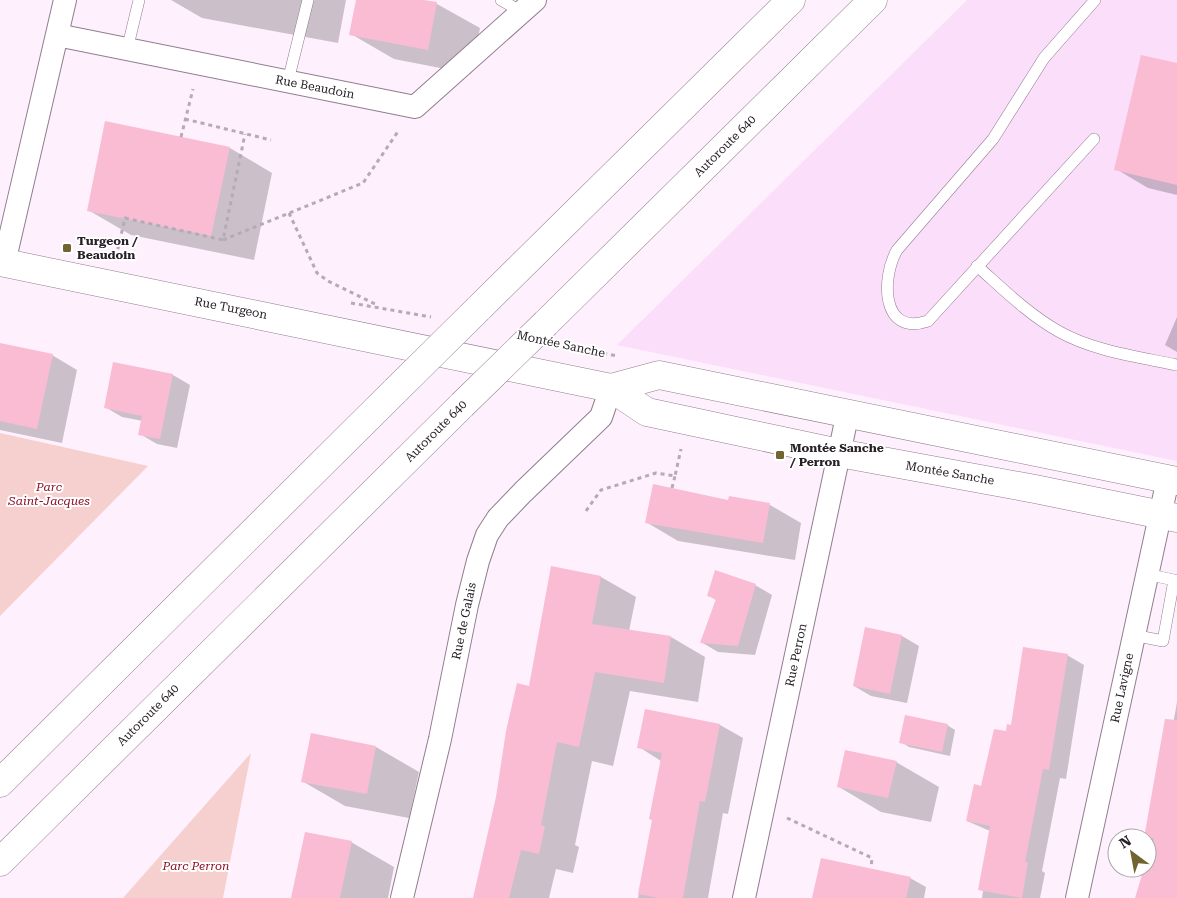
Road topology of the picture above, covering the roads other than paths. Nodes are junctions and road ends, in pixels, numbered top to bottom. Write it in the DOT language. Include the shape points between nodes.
graph roads {
  1 [pos="65,0"];
  2 [pos="140,0"];
  3 [pos="308,0"];
  4 [pos="502,0"];
  5 [pos="791,0"];
  6 [pos="873,0"];
  7 [pos="1095,0"];
  8 [pos="528,6"];
  9 [pos="57,35"];
  10 [pos="127,50"];
  11 [pos="288,82"];
  12 [pos="1094,139"];
  13 [pos="2,262"];
  14 [pos="977,266"];
  15 [pos="462,357"];
  16 [pos="1177,366"];
  17 [pos="611,388"];
  18 [pos="848,412"];
  19 [pos="839,453"];
  20 [pos="1172,480"];
  21 [pos="1168,516"];
  22 [pos="1146,574"];
  23 [pos="1176,580"];
  24 [pos="1133,635"];
  25 [pos="0,783"];
  26 [pos="0,862"];
  27 [pos="402,898"];
  28 [pos="744,898"];
  29 [pos="1077,898"];
  1 -- 9 [label="street"];
  2 -- 10 [label="lane"];
  3 -- 11 [label="lane"];
  4 -- 8 [label="lane"];
  5 -- 25 [label="main road, bridge"];
  6 -- 26 [label="main road, Autoroute 640, bridge" via="550,333 462,405"];
  7 -- 14 [label="lane" via="1044,58 993,139 890,260 886,276 888,301 901,320 918,324 928,321"];
  8 -- 11 [label="street, Rue Beaudoin" via="415,107"];
  9 -- 10 [label="street, Rue Beaudoin"];
  9 -- 13 [label="street"];
  10 -- 11 [label="street, Rue Beaudoin"];
  12 -- 14 [label="lane"];
  13 -- 15 [label="main road, Rue Turgeon"];
  14 -- 16 [label="lane" via="1031,313 1060,332 1087,343"];
  15 -- 17 [label="main road, Montée Sanche"];
  17 -- 18 [label="main road, Montée Sanche" via="659,375"];
  17 -- 19 [label="main road, Montée Sanche" via="647,412"];
  17 -- 27 [label="street, Rue de Galais" via="601,416 498,518 487,535 469,596"];
  18 -- 19 [label="street, Rue Perron"];
  18 -- 20 [label="main road, Montée Sanche"];
  19 -- 21 [label="main road, Montée Sanche"];
  19 -- 28 [label="street, Rue Perron"];
  20 -- 21 [label="street, Rue Lavigne"];
  21 -- 22 [label="street, Rue Lavigne"];
  22 -- 23 [label="lane"];
  22 -- 24 [label="street, Rue Lavigne"];
  23 -- 24 [label="lane" via="1164,641"];
  24 -- 29 [label="street, Rue Lavigne"];
}
